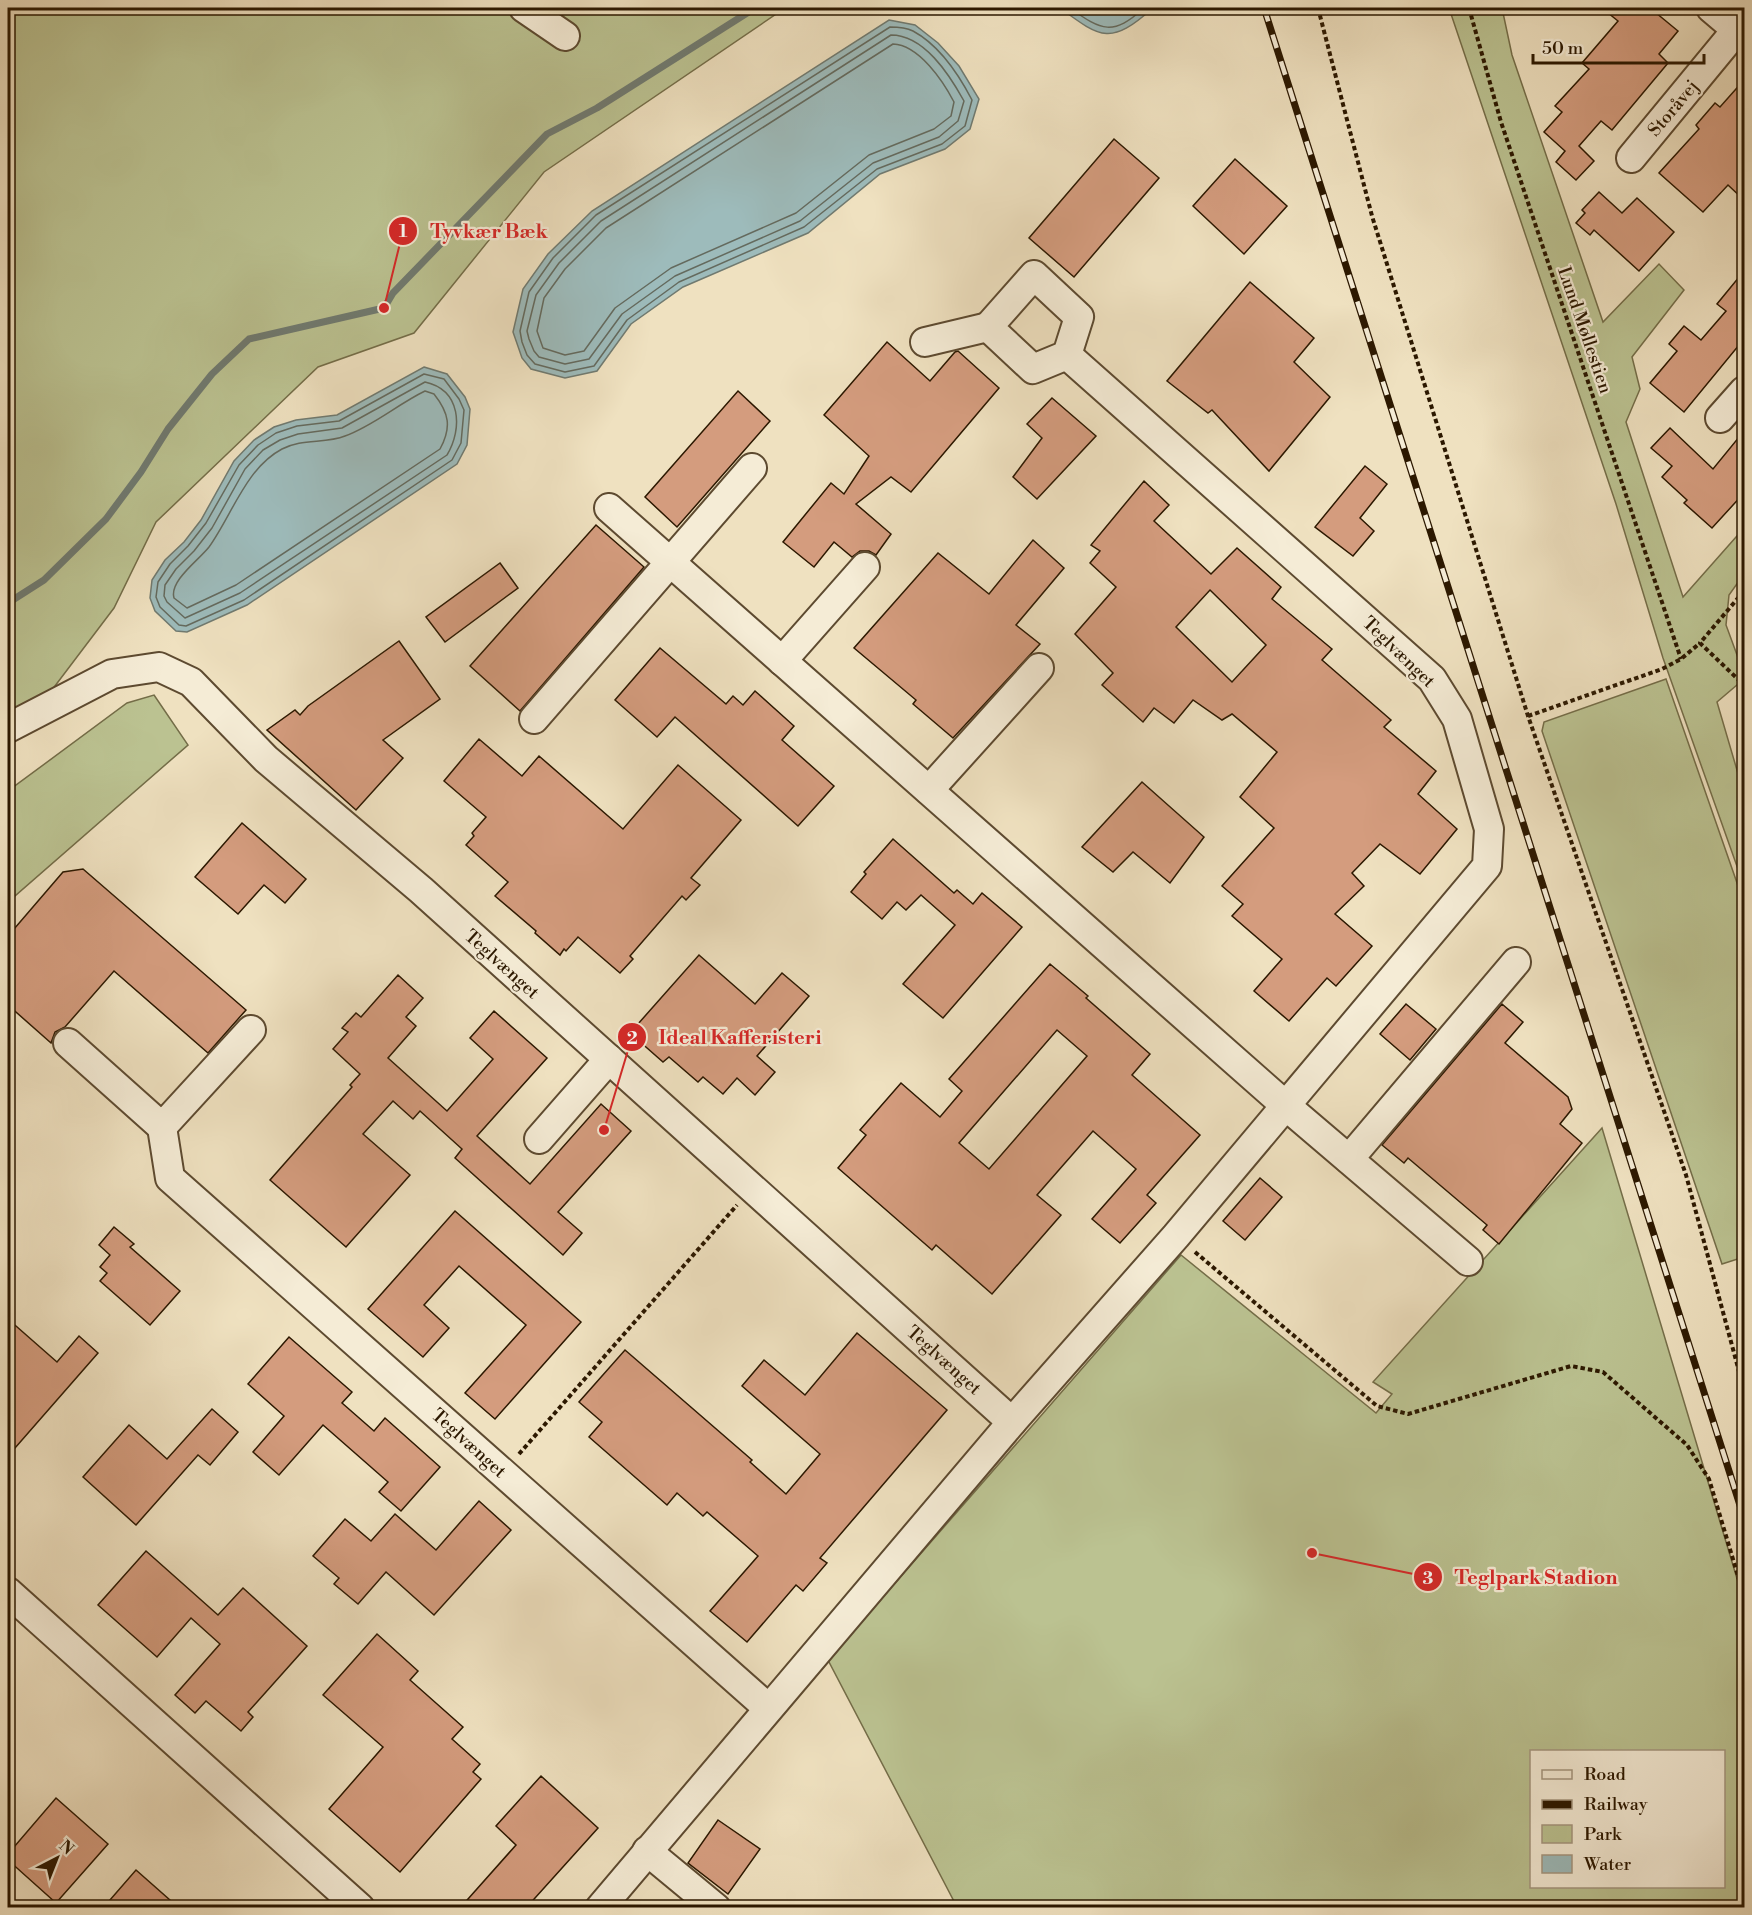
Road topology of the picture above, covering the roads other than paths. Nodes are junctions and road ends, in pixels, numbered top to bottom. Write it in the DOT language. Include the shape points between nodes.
graph roads {
  1 [pos="524,8"];
  2 [pos="1711,8"];
  3 [pos="1742,29"];
  4 [pos="565,36"];
  5 [pos="1631,158"];
  6 [pos="988,327"];
  7 [pos="925,342"];
  8 [pos="1067,355"];
  9 [pos="1744,391"];
  10 [pos="1720,418"];
  11 [pos="752,468"];
  12 [pos="609,508"];
  13 [pos="670,562"];
  14 [pos="866,567"];
  15 [pos="782,661"];
  16 [pos="1039,668"];
  17 [pos="534,719"];
  18 [pos="8,728"];
  19 [pos="929,790"];
  20 [pos="1516,962"];
  21 [pos="250,1030"];
  22 [pos="68,1043"];
  23 [pos="609,1059"];
  24 [pos="1285,1105"];
  25 [pos="162,1127"];
  26 [pos="540,1139"];
  27 [pos="1350,1159"];
  28 [pos="1468,1261"];
  29 [pos="1012,1422"];
  30 [pos="8,1592"];
  31 [pos="768,1708"];
  32 [pos="647,1851"];
  33 [pos="360,1908"];
  34 [pos="600,1908"];
  35 [pos="716,1908"];
  1 -- 4 [label="street"];
  2 -- 3 [label="street, Storåvej"];
  3 -- 5 [label="street, Storåvej"];
  6 -- 7 [label="street"];
  6 -- 8 [label="street" via="1033,369"];
  6 -- 8 [label="street" via="1034,275 1079,317"];
  8 -- 24 [label="street, Teglvænget" via="1432,680 1456,719 1489,829 1487,866"];
  9 -- 10 [label="street"];
  11 -- 13 [label="street"];
  12 -- 13 [label="street"];
  13 -- 15 [label="street"];
  13 -- 17 [label="street"];
  14 -- 15 [label="street"];
  15 -- 19 [label="street"];
  16 -- 19 [label="street"];
  18 -- 23 [label="street, Teglvænget" via="112,674 159,667 191,682 266,759 421,890"];
  19 -- 24 [label="street"];
  20 -- 27 [label="street"];
  21 -- 25 [label="street"];
  22 -- 25 [label="street"];
  23 -- 26 [label="street"];
  23 -- 29 [label="street, Teglvænget"];
  24 -- 27 [label="street"];
  24 -- 29 [label="street, Teglvænget"];
  25 -- 31 [label="street, Teglvænget" via="170,1178"];
  27 -- 28 [label="street"];
  29 -- 31 [label="street, Teglvænget"];
  30 -- 33 [label="street"];
  31 -- 32 [label="street, Teglvænget"];
  32 -- 34 [label="street, Teglvænget"];
  32 -- 35 [label="street"];
}
